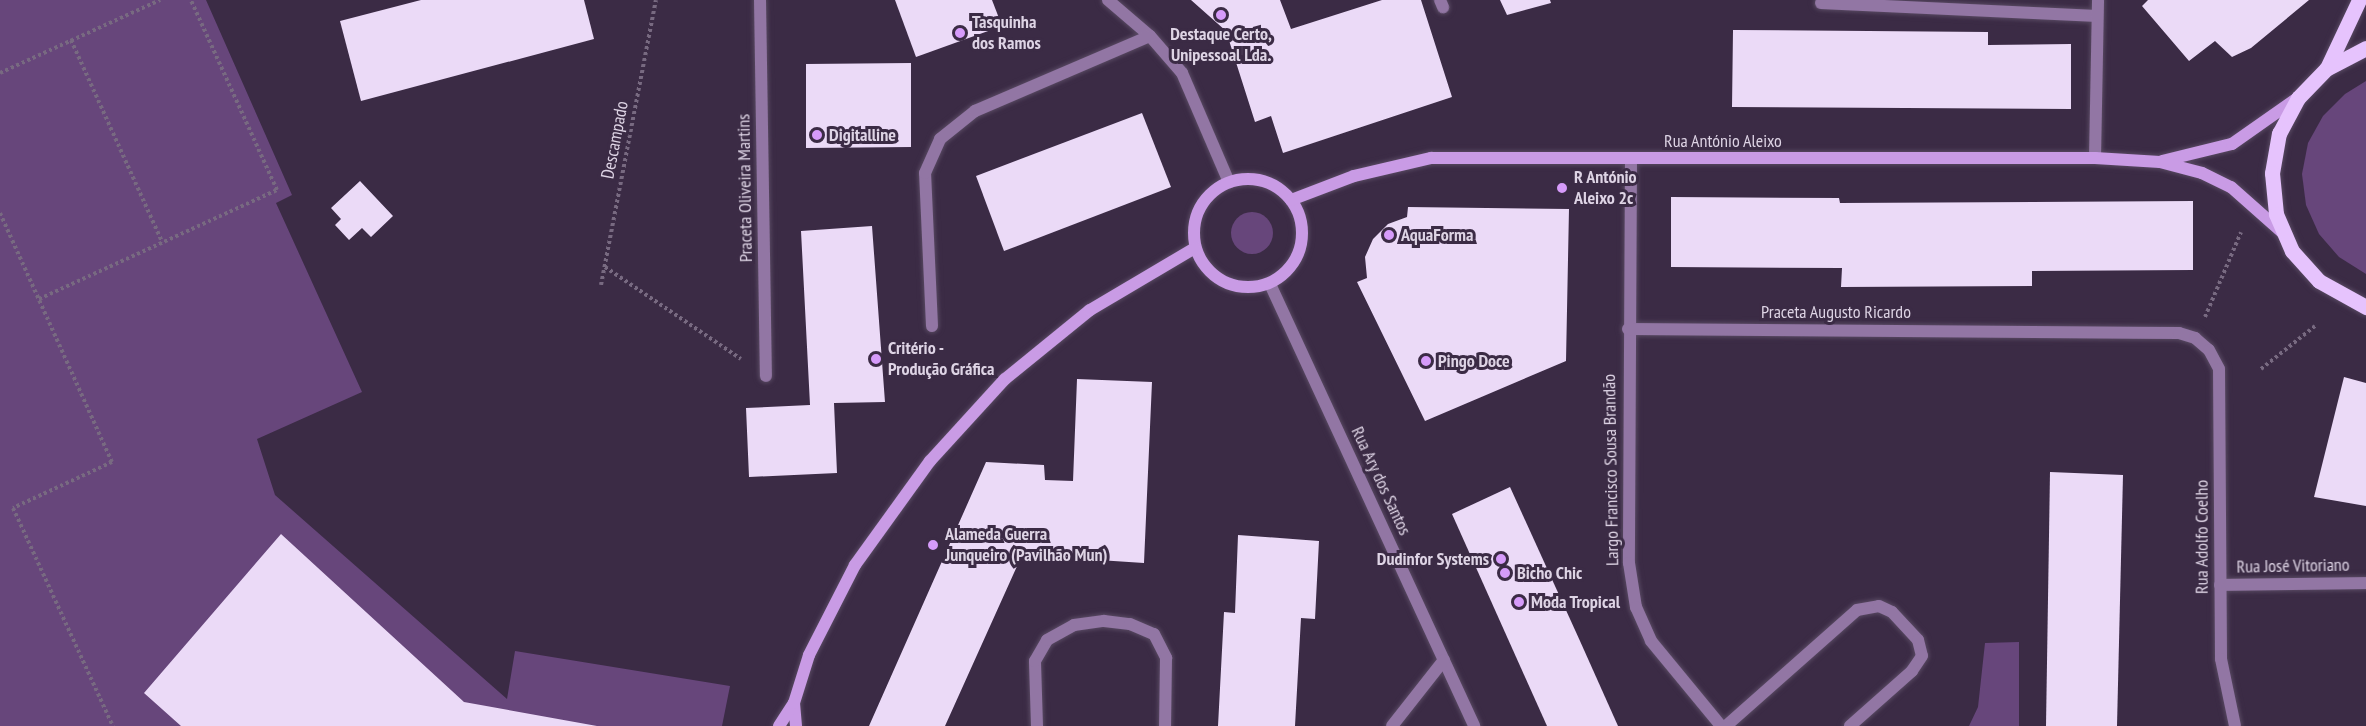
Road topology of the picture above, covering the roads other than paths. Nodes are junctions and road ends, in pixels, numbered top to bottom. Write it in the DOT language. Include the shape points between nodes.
graph roads {
  1 [pos="760,0"];
  2 [pos="1108,0"];
  3 [pos="2098,0"];
  4 [pos="2359,0"];
  5 [pos="1821,3"];
  6 [pos="2097,16"];
  7 [pos="1150,36"];
  8 [pos="2366,48"];
  9 [pos="2326,69"];
  10 [pos="2298,98"];
  11 [pos="2095,158"];
  12 [pos="1631,159"];
  13 [pos="2160,162"];
  14 [pos="1229,182"];
  15 [pos="1291,200"];
  16 [pos="2283,233"];
  17 [pos="1195,248"];
  18 [pos="1270,284"];
  19 [pos="2366,307"];
  20 [pos="932,326"];
  21 [pos="1628,329"];
  22 [pos="2209,350"];
  23 [pos="766,376"];
  24 [pos="2366,583"];
  25 [pos="2220,585"];
  26 [pos="1444,660"];
  27 [pos="794,703"];
  28 [pos="779,726"];
  29 [pos="796,726"];
  30 [pos="1037,726"];
  31 [pos="1165,726"];
  32 [pos="1392,726"];
  33 [pos="1474,726"];
  34 [pos="1721,726"];
  35 [pos="1726,726"];
  36 [pos="1850,726"];
  37 [pos="2235,726"];
  1 -- 23 [label="street, Praceta Oliveira Martins"];
  2 -- 7 [label="street"];
  3 -- 6 [label="street"];
  4 -- 9 [label="main road"];
  5 -- 6 [label="street"];
  6 -- 11 [label="street"];
  7 -- 14 [label="street" via="1182,73"];
  7 -- 20 [label="street" via="975,111 940,139 925,173"];
  8 -- 9 [label="main road"];
  9 -- 10 [label="main road"];
  10 -- 13 [label="street, Rua António Aleixo" via="2232,144"];
  10 -- 16 [label="main road" via="2273,153 2272,194"];
  11 -- 12 [label="street, Rua António Aleixo"];
  11 -- 13 [label="street, Rua António Aleixo"];
  12 -- 15 [label="street, Rua António Aleixo" via="1431,158 1354,176"];
  12 -- 21 [label="street"];
  13 -- 16 [label="street, Rua António Aleixo" via="2202,173 2231,187"];
  14 -- 15 [label="street" via="1252,178 1274,185"];
  14 -- 17 [label="street" via="1203,201 1193,232"];
  15 -- 18 [label="street" via="1301,218 1300,247 1286,273"];
  16 -- 19 [label="main road" via="2304,267 2319,281"];
  17 -- 18 [label="street" via="1203,265 1216,278 1233,286"];
  17 -- 27 [label="street" via="1090,310 1005,379 930,461 855,565 808,655"];
  18 -- 26 [label="street, Rua Ary dos Santos"];
  21 -- 22 [label="street, Praceta Augusto Ricardo" via="2179,333 2195,338"];
  21 -- 34 [label="street, Largo Francisco Sousa Brandão" via="1629,563 1636,607 1651,641"];
  22 -- 25 [label="street, Rua Adolfo Coelho" via="2220,376"];
  24 -- 25 [label="street, Rua José Vitoriano"];
  25 -- 37 [label="street, Rua Adolfo Coelho" via="2222,659"];
  26 -- 32 [label="street"];
  26 -- 33 [label="street, Rua Ary dos Santos"];
  27 -- 28 [label="street"];
  27 -- 29 [label="street"];
  30 -- 31 [label="street" via="1035,661 1047,640 1074,625 1104,621 1130,624 1154,634 1166,658"];
  35 -- 36 [label="street" via="1857,610 1879,606 1892,612 1918,640 1922,656 1912,671"];
}
